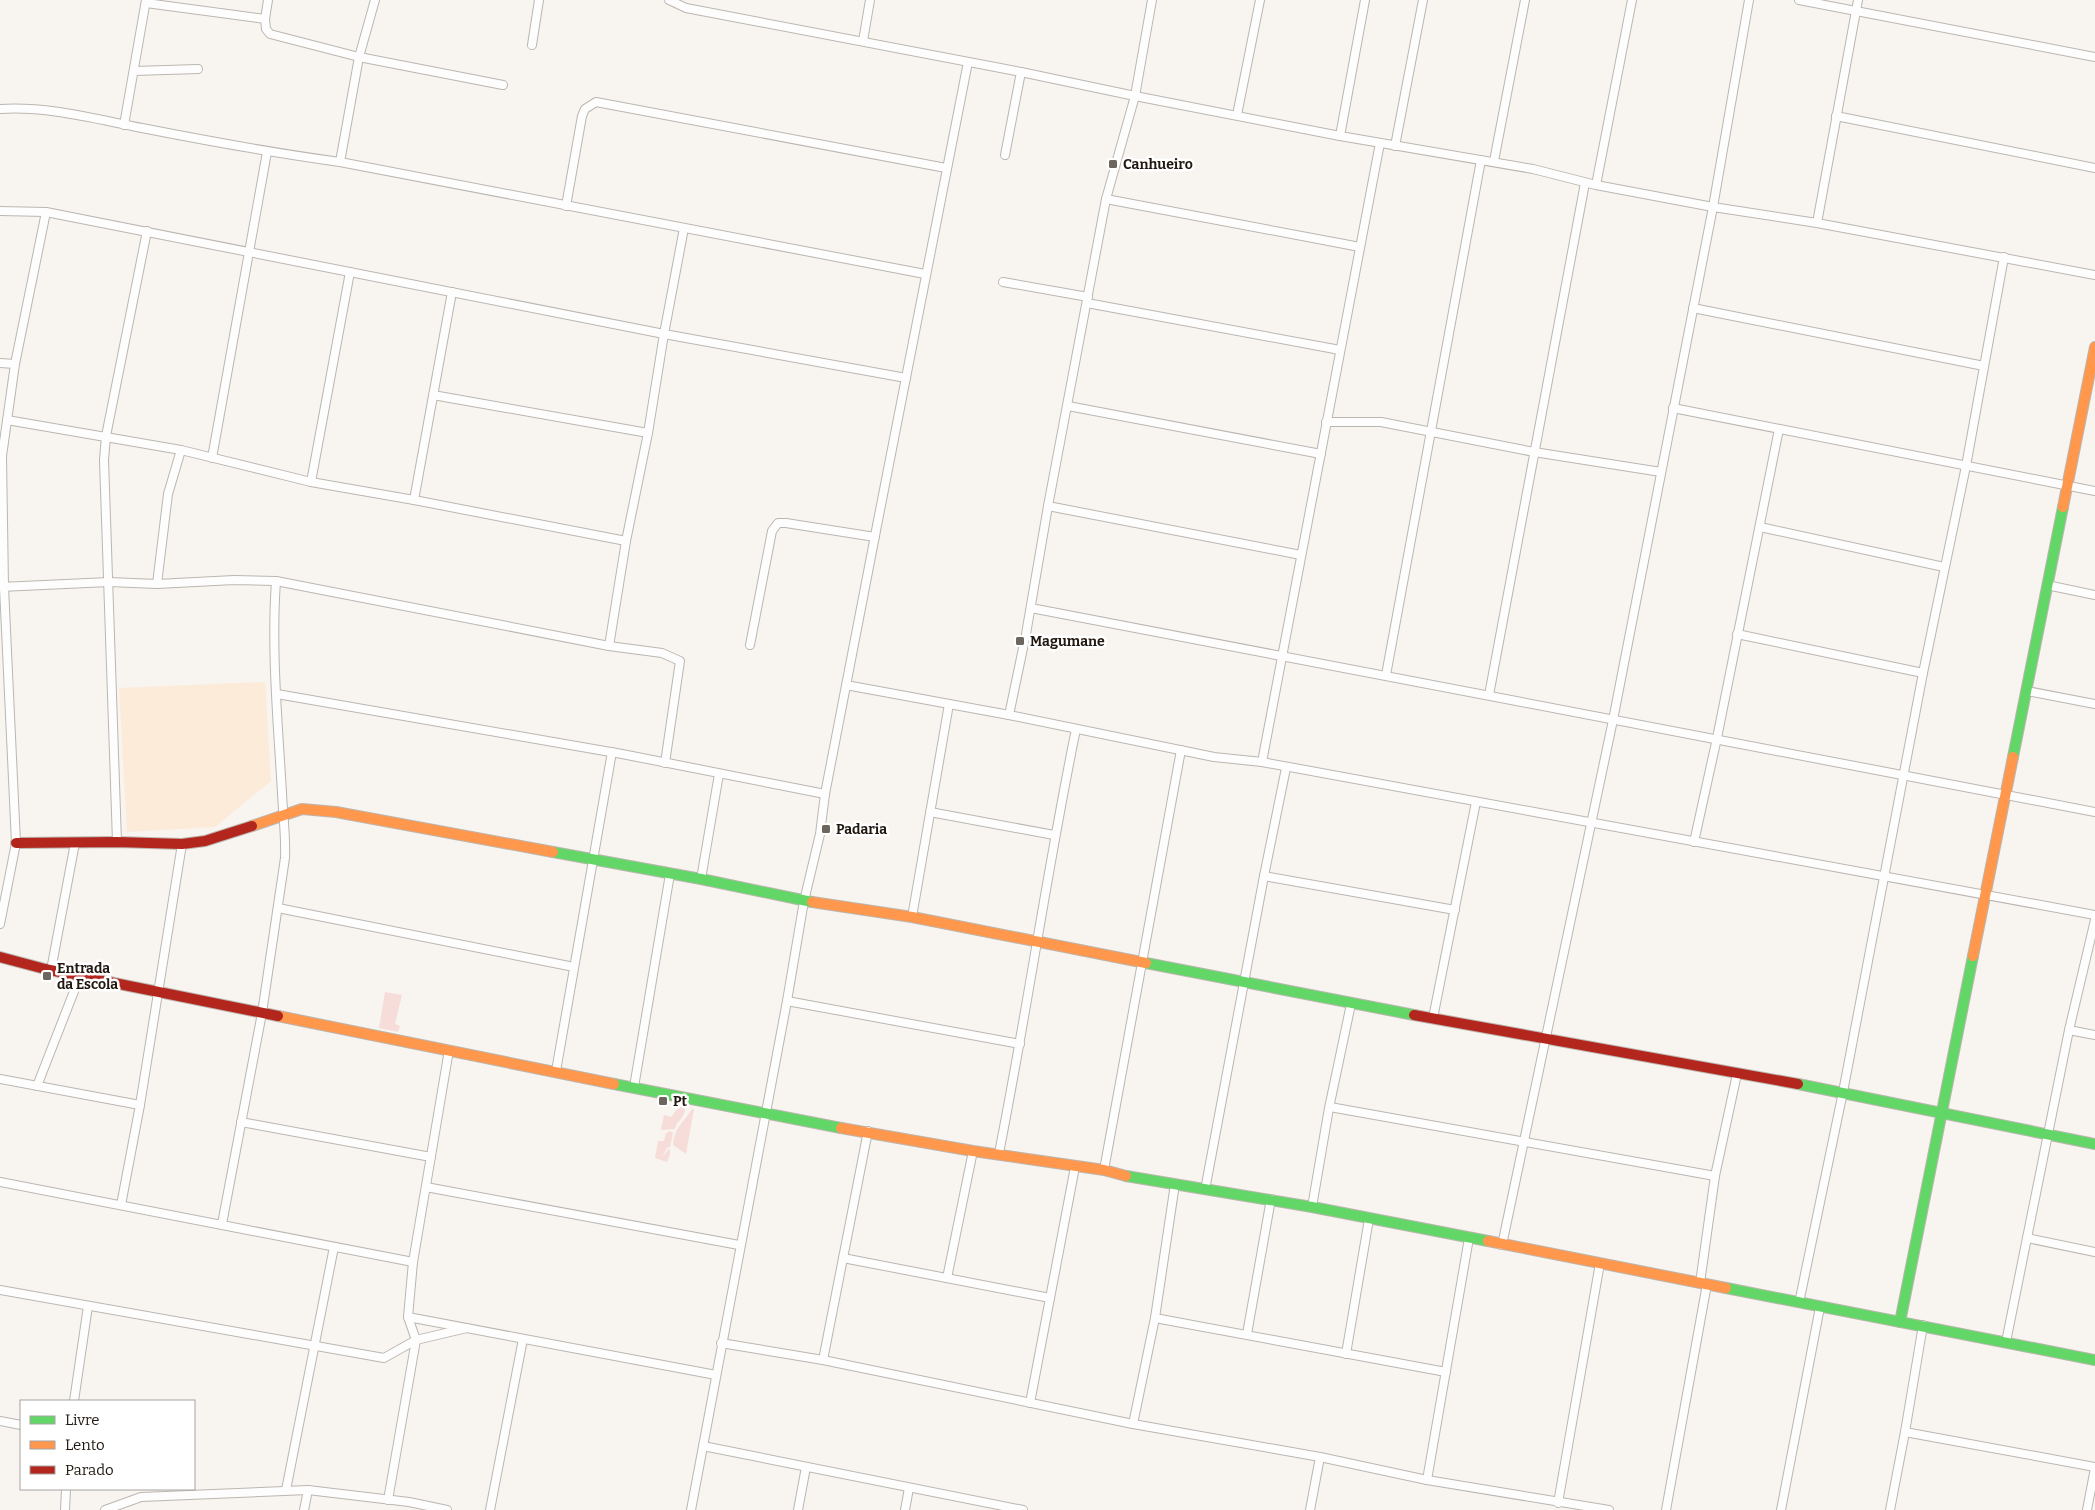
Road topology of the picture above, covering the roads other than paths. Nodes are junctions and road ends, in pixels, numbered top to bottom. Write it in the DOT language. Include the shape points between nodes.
graph roads {
  1 [pos="268,0"];
  2 [pos="375,0"];
  3 [pos="538,0"];
  4 [pos="669,0"];
  5 [pos="870,0"];
  6 [pos="1152,0"];
  7 [pos="1260,0"];
  8 [pos="1365,0"];
  9 [pos="1423,0"];
  10 [pos="1525,0"];
  11 [pos="1632,0"];
  12 [pos="1749,0"];
  13 [pos="1799,0"];
  14 [pos="1858,0"];
  15 [pos="146,2"];
  16 [pos="1856,12"];
  17 [pos="265,19"];
  18 [pos="863,42"];
  19 [pos="532,45"];
  20 [pos="359,57"];
  21 [pos="2095,57"];
  22 [pos="968,62"];
  23 [pos="198,69"];
  24 [pos="134,71"];
  25 [pos="1021,72"];
  26 [pos="502,85"];
  27 [pos="1135,96"];
  28 [pos="0,109"];
  29 [pos="1237,115"];
  30 [pos="1836,116"];
  31 [pos="124,125"];
  32 [pos="1340,136"];
  33 [pos="1380,143"];
  34 [pos="1395,146"];
  35 [pos="267,152"];
  36 [pos="1005,155"];
  37 [pos="1481,160"];
  38 [pos="1494,161"];
  39 [pos="340,162"];
  40 [pos="946,168"];
  41 [pos="2095,168"];
  42 [pos="1585,183"];
  43 [pos="1596,185"];
  44 [pos="1106,199"];
  45 [pos="566,206"];
  46 [pos="1714,207"];
  47 [pos="0,211"];
  48 [pos="46,212"];
  49 [pos="1816,223"];
  50 [pos="684,228"];
  51 [pos="147,231"];
  52 [pos="1360,248"];
  53 [pos="248,252"];
  54 [pos="2004,257"];
  55 [pos="350,272"];
  56 [pos="925,274"];
  57 [pos="2095,275"];
  58 [pos="1003,282"];
  59 [pos="452,292"];
  60 [pos="1088,300"];
  61 [pos="1693,308"];
  62 [pos="664,334"];
  63 [pos="2095,347"];
  64 [pos="1340,350"];
  65 [pos="0,363"];
  66 [pos="15,364"];
  67 [pos="1984,366"];
  68 [pos="906,378"];
  69 [pos="2091,384"];
  70 [pos="433,395"];
  71 [pos="1068,406"];
  72 [pos="1673,408"];
  73 [pos="7,420"];
  74 [pos="1326,422"];
  75 [pos="1779,429"];
  76 [pos="1431,432"];
  77 [pos="648,433"];
  78 [pos="106,436"];
  79 [pos="181,450"];
  80 [pos="1534,452"];
  81 [pos="1321,454"];
  82 [pos="1,456"];
  83 [pos="212,458"];
  84 [pos="1966,466"];
  85 [pos="1661,472"];
  86 [pos="311,482"];
  87 [pos="2068,486"];
  88 [pos="2095,491"];
  89 [pos="414,500"];
  90 [pos="1048,506"];
  91 [pos="1760,527"];
  92 [pos="874,537"];
  93 [pos="626,541"];
  94 [pos="1301,556"];
  95 [pos="1944,567"];
  96 [pos="276,581"];
  97 [pos="109,582"];
  98 [pos="157,584"];
  99 [pos="2047,585"];
  100 [pos="2,587"];
  101 [pos="2095,595"];
  102 [pos="1031,608"];
  103 [pos="1737,634"];
  104 [pos="750,645"];
  105 [pos="609,646"];
  106 [pos="1282,656"];
  107 [pos="1923,673"];
  108 [pos="1386,675"];
  109 [pos="846,685"];
  110 [pos="2027,691"];
  111 [pos="277,694"];
  112 [pos="1489,696"];
  113 [pos="949,704"];
  114 [pos="2095,704"];
  115 [pos="1010,715"];
  116 [pos="1613,720"];
  117 [pos="1076,729"];
  118 [pos="1717,738"];
  119 [pos="1181,750"];
  120 [pos="612,752"];
  121 [pos="1262,762"];
  122 [pos="665,763"];
  123 [pos="1286,768"];
  124 [pos="719,774"];
  125 [pos="1904,774"];
  126 [pos="825,794"];
  127 [pos="2005,794"];
  128 [pos="1476,802"];
  129 [pos="930,812"];
  130 [pos="2095,812"];
  131 [pos="283,814"];
  132 [pos="1590,824"];
  133 [pos="1054,835"];
  134 [pos="117,842"];
  135 [pos="1694,842"];
  136 [pos="16,843"];
  137 [pos="75,843"];
  138 [pos="182,844"];
  139 [pos="592,859"];
  140 [pos="670,874"];
  141 [pos="1264,876"];
  142 [pos="1884,877"];
  143 [pos="701,879"];
  144 [pos="1986,895"];
  145 [pos="804,901"];
  146 [pos="278,908"];
  147 [pos="1456,910"];
  148 [pos="2095,915"];
  149 [pos="912,917"];
  150 [pos="2095,920"];
  151 [pos="0,924"];
  152 [pos="1036,942"];
  153 [pos="0,957"];
  154 [pos="1141,964"];
  155 [pos="574,967"];
  156 [pos="51,970"];
  157 [pos="80,976"];
  158 [pos="1245,983"];
  159 [pos="158,992"];
  160 [pos="787,1001"];
  161 [pos="1351,1004"];
  162 [pos="262,1012"];
  163 [pos="1433,1018"];
  164 [pos="2069,1030"];
  165 [pos="2095,1035"];
  166 [pos="1547,1040"];
  167 [pos="1020,1044"];
  168 [pos="449,1050"];
  169 [pos="556,1071"];
  170 [pos="1737,1074"];
  171 [pos="0,1079"];
  172 [pos="36,1086"];
  173 [pos="634,1087"];
  174 [pos="1842,1092"];
  175 [pos="140,1105"];
  176 [pos="1330,1106"];
  177 [pos="1944,1113"];
  178 [pos="764,1114"];
  179 [pos="241,1122"];
  180 [pos="868,1131"];
  181 [pos="2047,1135"];
  182 [pos="1523,1143"];
  183 [pos="2095,1144"];
  184 [pos="973,1151"];
  185 [pos="999,1153"];
  186 [pos="431,1158"];
  187 [pos="1075,1167"];
  188 [pos="1104,1170"];
  189 [pos="1715,1176"];
  190 [pos="0,1182"];
  191 [pos="1175,1184"];
  192 [pos="426,1187"];
  193 [pos="1205,1190"];
  194 [pos="1271,1199"];
  195 [pos="121,1205"];
  196 [pos="1312,1206"];
  197 [pos="1369,1219"];
  198 [pos="222,1224"];
  199 [pos="1469,1238"];
  200 [pos="2027,1238"];
  201 [pos="1502,1244"];
  202 [pos="740,1245"];
  203 [pos="334,1247"];
  204 [pos="2095,1252"];
  205 [pos="843,1258"];
  206 [pos="413,1262"];
  207 [pos="1600,1263"];
  208 [pos="947,1278"];
  209 [pos="1703,1283"];
  210 [pos="0,1290"];
  211 [pos="1050,1298"];
  212 [pos="1800,1303"];
  213 [pos="88,1306"];
  214 [pos="1820,1307"];
  215 [pos="408,1317"];
  216 [pos="1155,1318"];
  217 [pos="1900,1322"];
  218 [pos="1923,1326"];
  219 [pos="466,1328"];
  220 [pos="1247,1334"];
  221 [pos="523,1339"];
  222 [pos="416,1340"];
  223 [pos="2006,1342"];
  224 [pos="722,1343"];
  225 [pos="313,1345"];
  226 [pos="1346,1354"];
  227 [pos="823,1360"];
  228 [pos="2095,1360"];
  229 [pos="1446,1372"];
  230 [pos="716,1375"];
  231 [pos="74,1400"];
  232 [pos="1030,1403"];
  233 [pos="0,1421"];
  234 [pos="1133,1424"];
  235 [pos="20,1425"];
  236 [pos="1905,1432"];
  237 [pos="703,1446"];
  238 [pos="1320,1457"];
  239 [pos="806,1467"];
  240 [pos="2095,1467"];
  241 [pos="1427,1480"];
  242 [pos="909,1488"];
  243 [pos="66,1490"];
  244 [pos="286,1490"];
  245 [pos="308,1490"];
  246 [pos="388,1500"];
  247 [pos="1558,1503"];
  248 [pos="409,1506"];
  249 [pos="65,1510"];
  250 [pos="105,1510"];
  251 [pos="304,1510"];
  252 [pos="446,1510"];
  253 [pos="490,1510"];
  254 [pos="690,1510"];
  255 [pos="798,1510"];
  256 [pos="905,1510"];
  257 [pos="1023,1510"];
  258 [pos="1310,1510"];
  259 [pos="1609,1510"];
  260 [pos="1666,1510"];
  261 [pos="1780,1510"];
  262 [pos="1890,1510"];
  263 [pos="2087,1510"];
  1 -- 17 [label="street"];
  2 -- 20 [label="street"];
  3 -- 19 [label="street"];
  4 -- 18 [label="street" via="686,8"];
  5 -- 18 [label="street"];
  6 -- 27 [label="street"];
  7 -- 29 [label="street"];
  8 -- 32 [label="street"];
  9 -- 34 [label="street"];
  10 -- 38 [label="street"];
  11 -- 43 [label="street"];
  12 -- 46 [label="street"];
  13 -- 16 [label="street"];
  14 -- 16 [label="street"];
  15 -- 17 [label="street"];
  15 -- 24 [label="street"];
  16 -- 21 [label="street"];
  16 -- 30 [label="street"];
  17 -- 20 [label="street" via="270,34"];
  18 -- 22 [label="street"];
  20 -- 26 [label="street"];
  20 -- 39 [label="street"];
  22 -- 25 [label="street"];
  22 -- 40 [label="street"];
  23 -- 24 [label="street"];
  24 -- 31 [label="street"];
  25 -- 27 [label="street"];
  25 -- 36 [label="street"];
  27 -- 29 [label="street"];
  27 -- 44 [label="street"];
  28 -- 31 [label="street" via="54,111"];
  29 -- 32 [label="street"];
  30 -- 41 [label="street"];
  30 -- 49 [label="street"];
  31 -- 35 [label="street"];
  32 -- 33 [label="street"];
  33 -- 34 [label="street"];
  33 -- 52 [label="street"];
  34 -- 37 [label="street"];
  35 -- 39 [label="street"];
  35 -- 53 [label="street"];
  37 -- 38 [label="street"];
  37 -- 76 [label="street"];
  38 -- 42 [label="street"];
  39 -- 45 [label="street"];
  40 -- 45 [label="street" via="596,102 585,109 582,116"];
  40 -- 56 [label="street"];
  42 -- 43 [label="street"];
  42 -- 80 [label="street"];
  43 -- 46 [label="street"];
  44 -- 52 [label="street"];
  44 -- 60 [label="street"];
  45 -- 50 [label="street"];
  46 -- 49 [label="street"];
  46 -- 61 [label="street"];
  47 -- 48 [label="street"];
  48 -- 51 [label="street"];
  48 -- 66 [label="street"];
  49 -- 54 [label="street"];
  50 -- 56 [label="street"];
  50 -- 62 [label="street"];
  51 -- 53 [label="street"];
  51 -- 78 [label="street"];
  52 -- 64 [label="street"];
  53 -- 55 [label="street"];
  53 -- 83 [label="street"];
  54 -- 57 [label="street"];
  54 -- 67 [label="street"];
  55 -- 59 [label="street"];
  55 -- 86 [label="street"];
  56 -- 68 [label="street"];
  58 -- 60 [label="street"];
  59 -- 62 [label="street"];
  59 -- 70 [label="street"];
  60 -- 64 [label="street"];
  60 -- 71 [label="street"];
  61 -- 67 [label="street"];
  61 -- 72 [label="street"];
  62 -- 68 [label="street"];
  62 -- 77 [label="street"];
  63 -- 69 [label="street"];
  64 -- 74 [label="street"];
  65 -- 66 [label="street"];
  66 -- 73 [label="street"];
  67 -- 84 [label="street"];
  68 -- 92 [label="street"];
  69 -- 87 [label="street"];
  70 -- 77 [label="street"];
  70 -- 89 [label="street"];
  71 -- 81 [label="street"];
  71 -- 90 [label="street"];
  72 -- 75 [label="street"];
  72 -- 85 [label="street"];
  73 -- 78 [label="street"];
  73 -- 82 [label="street"];
  74 -- 76 [label="street" via="1380,422"];
  74 -- 81 [label="street"];
  75 -- 84 [label="street"];
  75 -- 91 [label="street"];
  76 -- 80 [label="street"];
  76 -- 108 [label="street"];
  77 -- 93 [label="street"];
  78 -- 79 [label="street"];
  78 -- 97 [label="street"];
  79 -- 83 [label="street"];
  79 -- 98 [label="street" via="168,494"];
  80 -- 85 [label="street"];
  80 -- 112 [label="street"];
  81 -- 94 [label="street"];
  82 -- 100 [label="street"];
  83 -- 86 [label="street"];
  84 -- 87 [label="street"];
  84 -- 95 [label="street"];
  85 -- 116 [label="street"];
  86 -- 89 [label="street"];
  87 -- 88 [label="street"];
  87 -- 99 [label="street"];
  89 -- 93 [label="street"];
  90 -- 94 [label="street"];
  90 -- 102 [label="street"];
  91 -- 95 [label="street"];
  91 -- 103 [label="street"];
  92 -- 104 [label="street" via="778,523 772,531"];
  92 -- 109 [label="street"];
  93 -- 105 [label="street"];
  94 -- 106 [label="street"];
  95 -- 107 [label="street"];
  96 -- 98 [label="street"];
  96 -- 105 [label="street"];
  96 -- 111 [label="street"];
  97 -- 98 [label="street"];
  97 -- 100 [label="street"];
  97 -- 134 [label="street"];
  99 -- 101 [label="street"];
  99 -- 110 [label="street"];
  100 -- 136 [label="street"];
  102 -- 106 [label="street"];
  102 -- 115 [label="street"];
  103 -- 107 [label="street"];
  103 -- 118 [label="street"];
  105 -- 122 [label="street" via="662,653 680,661"];
  106 -- 108 [label="street"];
  106 -- 121 [label="street"];
  107 -- 125 [label="street"];
  108 -- 112 [label="street"];
  109 -- 113 [label="street"];
  109 -- 126 [label="street"];
  110 -- 114 [label="street"];
  110 -- 127 [label="street"];
  111 -- 120 [label="street"];
  111 -- 131 [label="street"];
  112 -- 116 [label="street"];
  113 -- 115 [label="street"];
  113 -- 129 [label="street"];
  115 -- 117 [label="street"];
  116 -- 118 [label="street"];
  116 -- 132 [label="street"];
  117 -- 119 [label="street"];
  117 -- 133 [label="street"];
  118 -- 125 [label="street"];
  118 -- 135 [label="street"];
  119 -- 121 [label="street"];
  119 -- 154 [label="street"];
  120 -- 122 [label="street"];
  120 -- 139 [label="street"];
  121 -- 123 [label="street"];
  122 -- 124 [label="street"];
  123 -- 128 [label="street"];
  123 -- 141 [label="street"];
  124 -- 126 [label="street"];
  124 -- 143 [label="street"];
  125 -- 127 [label="street"];
  125 -- 142 [label="street"];
  126 -- 145 [label="street" via="820,834"];
  127 -- 130 [label="street"];
  127 -- 144 [label="street"];
  128 -- 132 [label="street"];
  128 -- 147 [label="street"];
  129 -- 133 [label="street"];
  129 -- 149 [label="street"];
  131 -- 138 [label="street" via="205,841"];
  131 -- 139 [label="street" via="302,809 336,812"];
  131 -- 146 [label="street" via="285,858"];
  132 -- 135 [label="street"];
  132 -- 166 [label="street"];
  133 -- 152 [label="street"];
  134 -- 137 [label="street"];
  134 -- 138 [label="street"];
  135 -- 142 [label="street"];
  136 -- 137 [label="street"];
  136 -- 151 [label="street"];
  137 -- 156 [label="street"];
  138 -- 159 [label="street"];
  139 -- 140 [label="street"];
  139 -- 155 [label="street"];
  140 -- 143 [label="street"];
  140 -- 173 [label="street"];
  141 -- 147 [label="street"];
  141 -- 158 [label="street"];
  142 -- 144 [label="street"];
  142 -- 174 [label="street"];
  143 -- 145 [label="street"];
  144 -- 148 [label="street"];
  144 -- 177 [label="street"];
  145 -- 149 [label="street"];
  145 -- 160 [label="street"];
  146 -- 155 [label="street"];
  146 -- 162 [label="street"];
  147 -- 163 [label="street"];
  149 -- 152 [label="street"];
  150 -- 164 [label="street"];
  152 -- 154 [label="street"];
  152 -- 167 [label="street"];
  153 -- 156 [label="street"];
  154 -- 158 [label="street"];
  154 -- 188 [label="street"];
  155 -- 169 [label="street"];
  156 -- 157 [label="street"];
  157 -- 159 [label="street"];
  157 -- 172 [label="street"];
  158 -- 161 [label="street"];
  158 -- 193 [label="street"];
  159 -- 162 [label="street"];
  159 -- 175 [label="street"];
  160 -- 167 [label="street"];
  160 -- 178 [label="street"];
  161 -- 163 [label="street"];
  161 -- 176 [label="street"];
  162 -- 168 [label="street"];
  162 -- 179 [label="street"];
  163 -- 166 [label="street"];
  164 -- 165 [label="street"];
  164 -- 181 [label="street"];
  166 -- 170 [label="street"];
  166 -- 182 [label="street"];
  167 -- 185 [label="street"];
  168 -- 169 [label="street"];
  168 -- 186 [label="street"];
  169 -- 173 [label="street"];
  170 -- 174 [label="street"];
  170 -- 189 [label="street"];
  171 -- 172 [label="street"];
  172 -- 175 [label="street"];
  173 -- 178 [label="street"];
  174 -- 177 [label="street"];
  174 -- 212 [label="street"];
  175 -- 195 [label="street"];
  176 -- 182 [label="street"];
  176 -- 196 [label="street"];
  177 -- 181 [label="street"];
  177 -- 217 [label="street"];
  178 -- 180 [label="street"];
  178 -- 202 [label="street"];
  179 -- 186 [label="street"];
  179 -- 198 [label="street"];
  180 -- 184 [label="street"];
  180 -- 205 [label="street"];
  181 -- 183 [label="street"];
  181 -- 200 [label="street"];
  182 -- 189 [label="street"];
  182 -- 201 [label="street"];
  184 -- 185 [label="street"];
  184 -- 208 [label="street"];
  185 -- 187 [label="street"];
  186 -- 192 [label="street"];
  187 -- 188 [label="street"];
  187 -- 211 [label="street"];
  188 -- 191 [label="street"];
  189 -- 209 [label="street"];
  190 -- 195 [label="street"];
  191 -- 193 [label="street"];
  191 -- 216 [label="street"];
  192 -- 202 [label="street"];
  192 -- 206 [label="street"];
  193 -- 194 [label="street"];
  194 -- 196 [label="street"];
  194 -- 220 [label="street"];
  195 -- 198 [label="street"];
  196 -- 197 [label="street"];
  197 -- 199 [label="street"];
  197 -- 226 [label="street"];
  198 -- 203 [label="street"];
  199 -- 201 [label="street"];
  199 -- 229 [label="street"];
  200 -- 204 [label="street"];
  200 -- 223 [label="street"];
  201 -- 207 [label="street"];
  202 -- 224 [label="street"];
  203 -- 206 [label="street"];
  203 -- 225 [label="street"];
  205 -- 208 [label="street"];
  205 -- 227 [label="street"];
  206 -- 215 [label="street"];
  207 -- 209 [label="street"];
  207 -- 247 [label="street"];
  208 -- 211 [label="street"];
  209 -- 212 [label="street"];
  209 -- 260 [label="street"];
  210 -- 213 [label="street"];
  211 -- 232 [label="street"];
  212 -- 214 [label="street"];
  213 -- 225 [label="street"];
  213 -- 231 [label="street"];
  214 -- 217 [label="street"];
  214 -- 261 [label="street"];
  215 -- 219 [label="street"];
  215 -- 222 [label="street"];
  216 -- 220 [label="street"];
  216 -- 234 [label="street"];
  217 -- 218 [label="street"];
  218 -- 223 [label="street"];
  218 -- 236 [label="street"];
  219 -- 221 [label="street"];
  219 -- 222 [label="street"];
  220 -- 226 [label="street"];
  221 -- 230 [label="street"];
  221 -- 253 [label="street"];
  222 -- 225 [label="street" via="384,1358"];
  222 -- 246 [label="street"];
  223 -- 228 [label="street"];
  224 -- 227 [label="street"];
  224 -- 230 [label="street"];
  225 -- 244 [label="street"];
  226 -- 229 [label="street"];
  227 -- 232 [label="street"];
  229 -- 241 [label="street"];
  230 -- 237 [label="street"];
  232 -- 234 [label="street"];
  233 -- 235 [label="street"];
  234 -- 238 [label="street"];
  236 -- 240 [label="street"];
  236 -- 262 [label="street"];
  237 -- 239 [label="street"];
  237 -- 254 [label="street"];
  238 -- 241 [label="street"];
  238 -- 258 [label="street"];
  239 -- 242 [label="street"];
  239 -- 255 [label="street"];
  240 -- 263 [label="street"];
  241 -- 247 [label="street"];
  242 -- 256 [label="street"];
  242 -- 257 [label="street"];
  243 -- 249 [label="street"];
  244 -- 245 [label="street"];
  244 -- 250 [label="street" via="141,1497"];
  245 -- 246 [label="street"];
  245 -- 251 [label="street"];
  246 -- 248 [label="street"];
  247 -- 259 [label="street"];
  248 -- 252 [label="street"];
}
